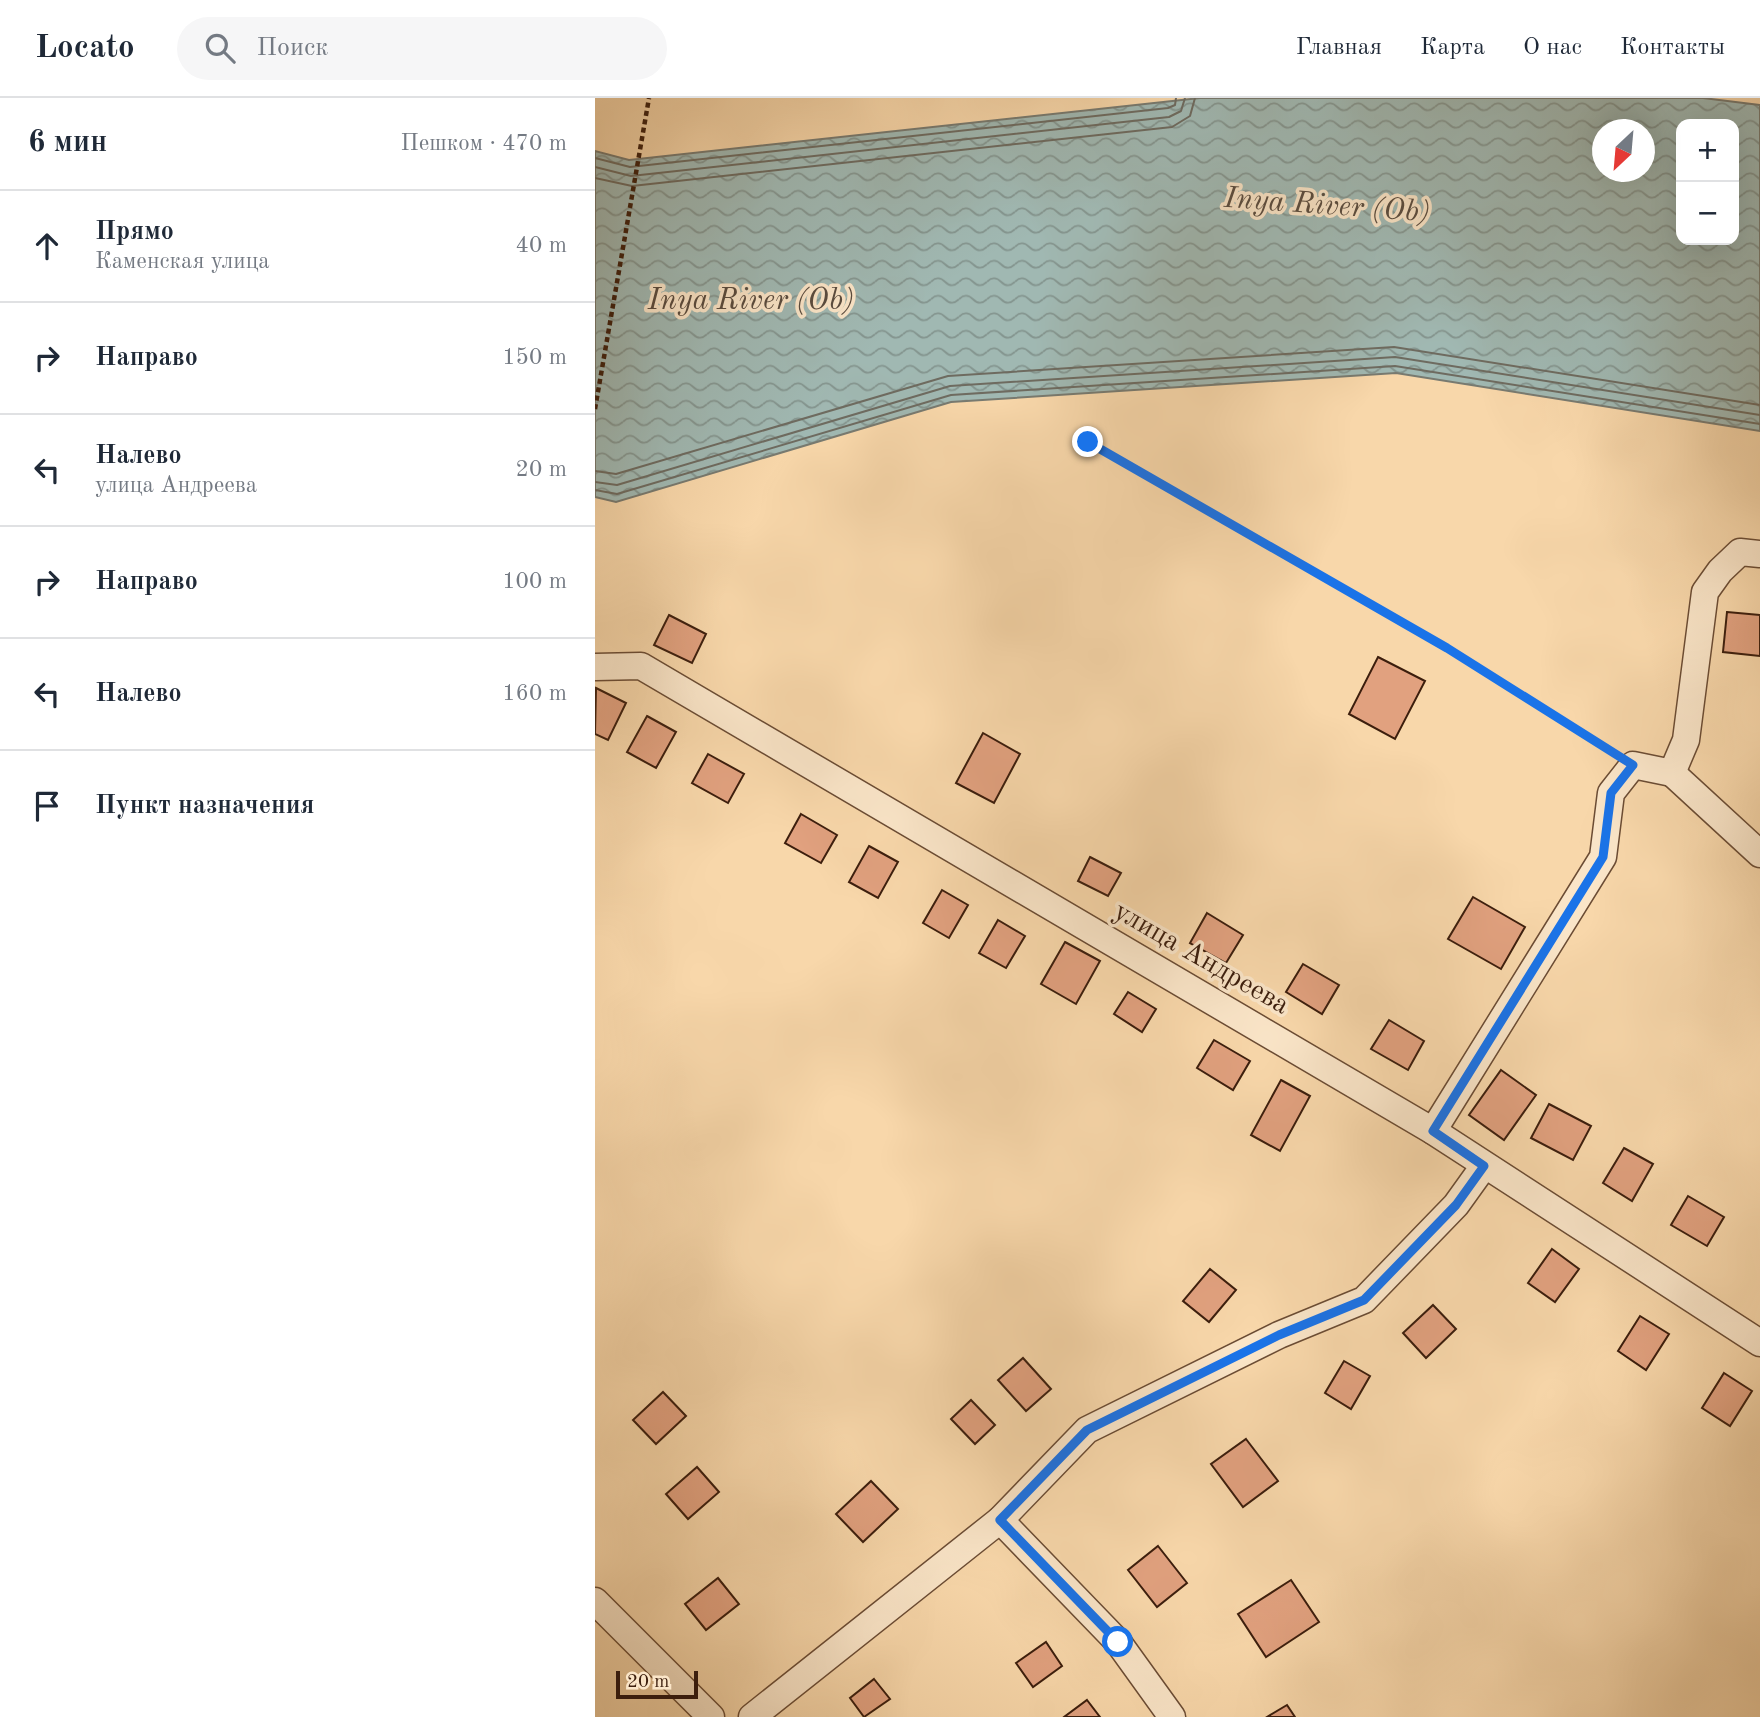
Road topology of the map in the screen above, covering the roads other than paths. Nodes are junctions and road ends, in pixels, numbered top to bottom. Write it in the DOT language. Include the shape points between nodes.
graph roads {
  1 [pos="1760,554"];
  2 [pos="595,667"];
  3 [pos="1672,773"];
  4 [pos="1760,854"];
  5 [pos="1433,1131"];
  6 [pos="1484,1166"];
  7 [pos="1760,1343"];
  8 [pos="1000,1520"];
  9 [pos="595,1601"];
  10 [pos="711,1717"];
  11 [pos="753,1717"];
  12 [pos="1172,1717"];
  1 -- 3 [label="street" via="1740,552 1705,592 1686,740"];
  2 -- 5 [label="street, улица Андреева" via="641,666"];
  3 -- 4 [label="street"];
  3 -- 5 [label="street" via="1633,765 1611,793 1603,857"];
  5 -- 6 [label="street, улица Андреева"];
  6 -- 7 [label="street, улица Андреева"];
  6 -- 8 [label="street" via="1456,1205 1364,1300 1279,1335 1087,1430"];
  8 -- 11 [label="street"];
  8 -- 12 [label="street" via="1118,1642"];
  9 -- 10 [label="street"];
}
